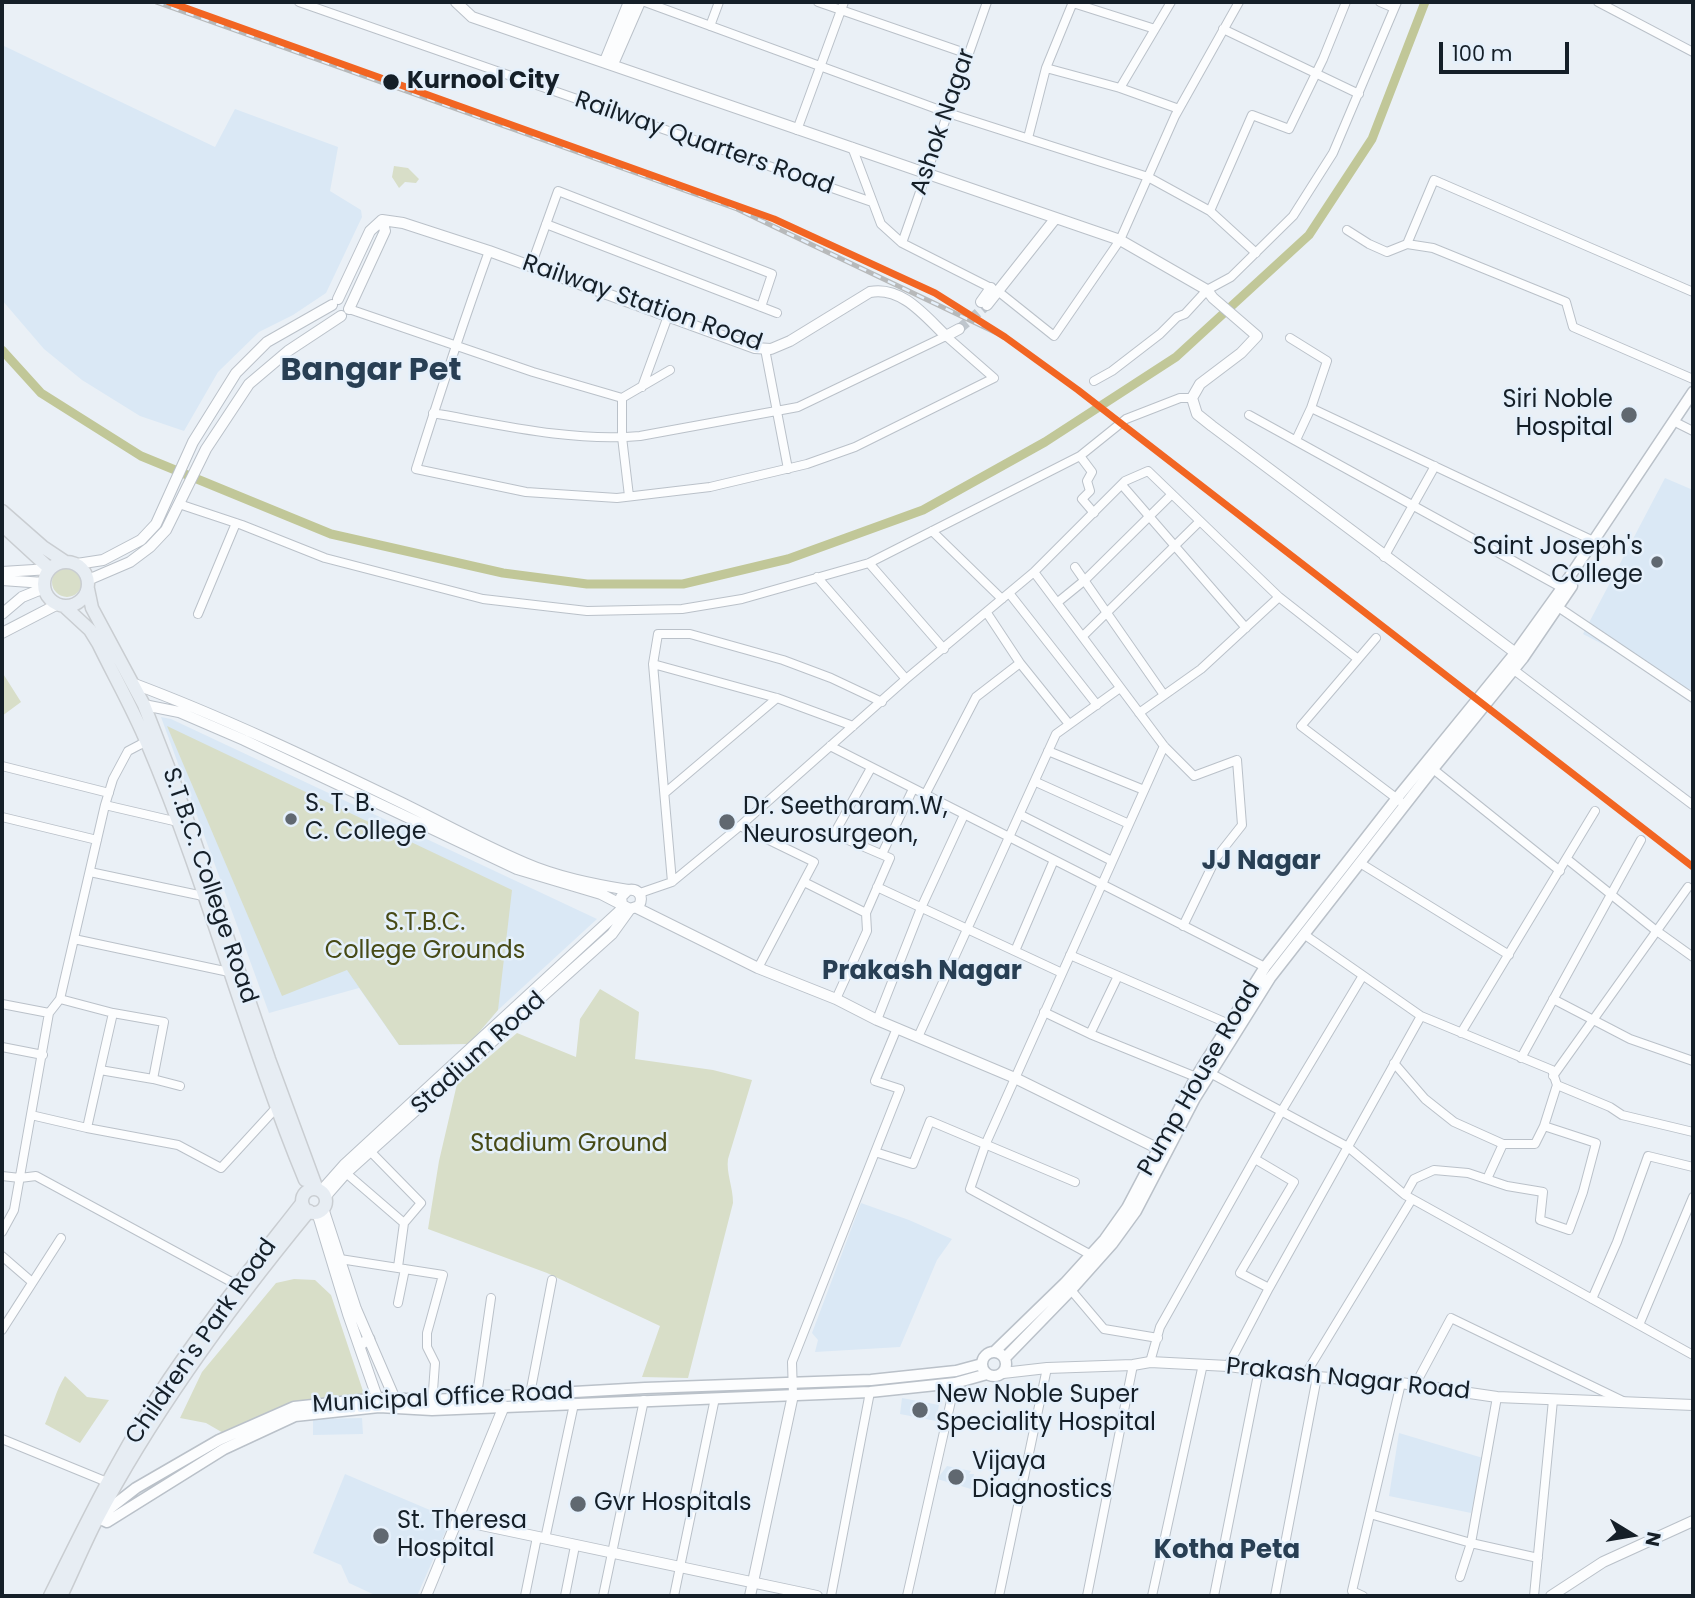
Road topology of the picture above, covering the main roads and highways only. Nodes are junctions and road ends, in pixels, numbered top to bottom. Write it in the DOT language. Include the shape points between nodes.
graph roads {
  1 [pos="1693,392"];
  2 [pos="1693,402"];
  3 [pos="2,511"];
  4 [pos="2,525"];
  5 [pos="1597,542"];
  6 [pos="71,563"];
  7 [pos="50,569"];
  8 [pos="88,584"];
  9 [pos="1565,590"];
  10 [pos="61,605"];
  11 [pos="1520,655"];
  12 [pos="144,705"];
  13 [pos="129,706"];
  14 [pos="1401,801"];
  15 [pos="1163,1151"];
  16 [pos="315,1200"];
  17 [pos="1000,1355"];
  18 [pos="984,1369"];
  19 [pos="476,1401"];
  20 [pos="94,1516"];
  21 [pos="50,1596"];
  22 [pos="61,1596"];
  1 -- 5 [label="main road"];
  2 -- 5 [label="main road"];
  3 -- 6 [label="main road" via="34,540"];
  4 -- 7 [label="main road"];
  5 -- 9 [label="main road"];
  6 -- 7 [label="main road"];
  6 -- 8 [label="main road" via="86,573"];
  7 -- 10 [label="main road" via="44,585 48,596"];
  8 -- 10 [label="main road" via="76,603"];
  8 -- 12 [label="main road, S.T.B.C. College Road" via="92,608"];
  9 -- 11 [label="main road, Pump House Road"];
  9 -- 11 [label="main road" via="1558,607"];
  10 -- 13 [label="main road, S.T.B.C. College Road" via="94,636"];
  11 -- 14 [label="main road, Pump House Road"];
  11 -- 14 [label="main road" via="1514,670"];
  12 -- 13 [label="main road"];
  12 -- 16 [label="main road, S.T.B.C. College Road"];
  13 -- 16 [label="main road, S.T.B.C. College Road" via="178,822 276,1108"];
  14 -- 15 [label="main road" via="1360,863 1270,978"];
  14 -- 15 [label="main road, Pump House Road" via="1265,967 1196,1077"];
  15 -- 17 [label="main road, Pump House Road" via="1128,1208 1091,1255"];
  15 -- 17 [label="main road" via="1136,1211 1112,1244 1071,1290"];
  16 -- 20 [label="main road, Children's Park Road" via="166,1403"];
  16 -- 20 [label="main road, Children's Park Road" via="237,1285 156,1399 107,1482"];
  17 -- 18 [label="main road" via="984,1356"];
  17 -- 18 [label="main road" via="1006,1366 1003,1373 995,1376"];
  18 -- 19 [label="main road, Municipal Office Road" via="530,1394"];
  18 -- 19 [label="main road, Municipal Office Road" via="955,1383 870,1392 504,1406"];
  19 -- 20 [label="main road, Municipal Office Road" via="293,1407 219,1440"];
  20 -- 21 [label="main road, Children's Park Road"];
  20 -- 22 [label="main road, Children's Park Road"];
}
